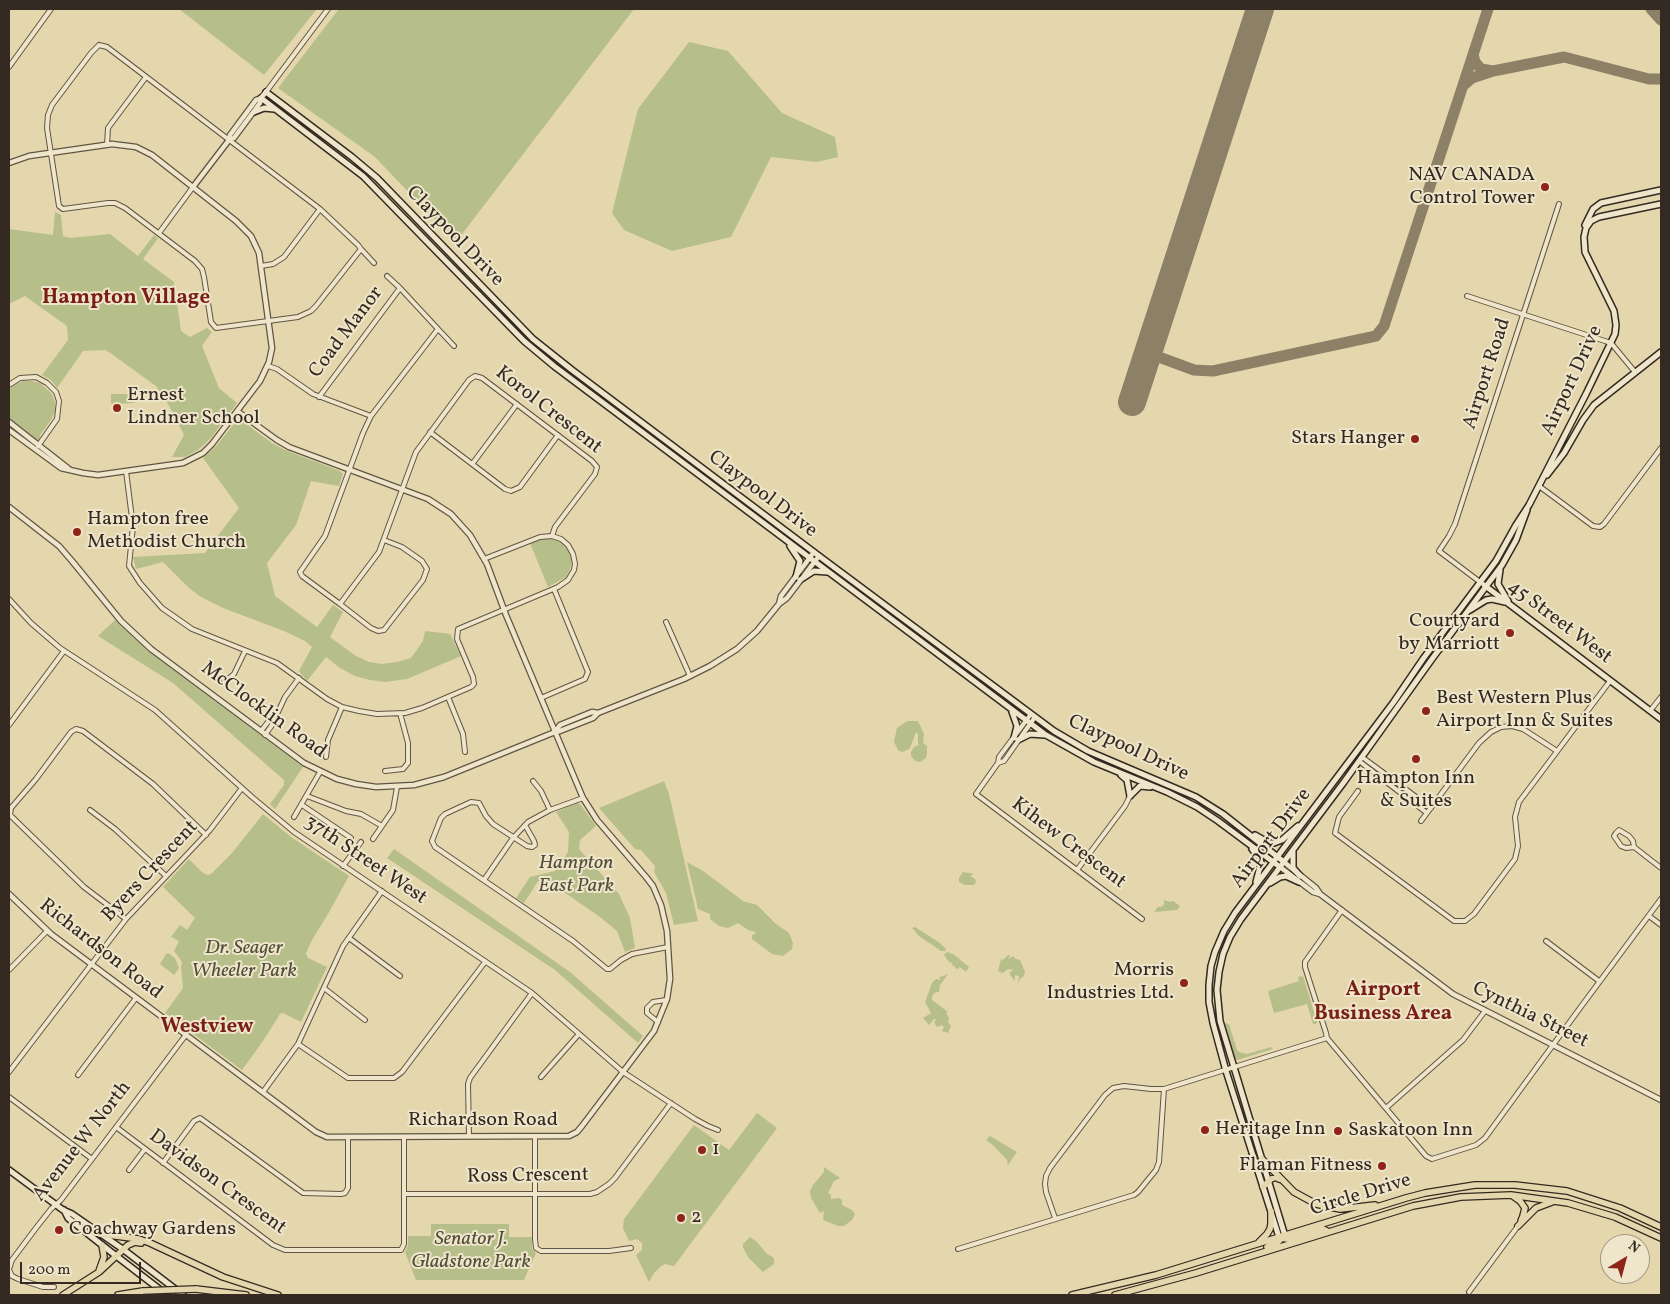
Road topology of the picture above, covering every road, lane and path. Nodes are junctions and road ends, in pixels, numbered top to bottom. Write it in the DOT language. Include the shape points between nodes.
graph roads {
  1 [pos="50,9"];
  2 [pos="328,9"];
  3 [pos="9,67"];
  4 [pos="146,77"];
  5 [pos="266,92"];
  6 [pos="261,98"];
  7 [pos="277,110"];
  8 [pos="254,112"];
  9 [pos="229,140"];
  10 [pos="107,145"];
  11 [pos="50,152"];
  12 [pos="9,163"];
  13 [pos="193,187"];
  14 [pos="1661,190"];
  15 [pos="1559,204"];
  16 [pos="1661,204"];
  17 [pos="320,209"];
  18 [pos="159,233"];
  19 [pos="1584,235"];
  20 [pos="360,249"];
  21 [pos="374,263"];
  22 [pos="261,266"];
  23 [pos="387,276"];
  24 [pos="400,288"];
  25 [pos="1467,296"];
  26 [pos="1523,314"];
  27 [pos="269,320"];
  28 [pos="438,329"];
  29 [pos="1611,343"];
  30 [pos="454,346"];
  31 [pos="1661,352"];
  32 [pos="268,366"];
  33 [pos="1635,372"];
  34 [pos="9,384"];
  35 [pos="319,397"];
  36 [pos="517,404"];
  37 [pos="237,411"];
  38 [pos="371,416"];
  39 [pos="11,428"];
  40 [pos="430,432"];
  41 [pos="558,435"];
  42 [pos="10,438"];
  43 [pos="37,447"];
  44 [pos="1661,448"];
  45 [pos="473,463"];
  46 [pos="349,470"];
  47 [pos="126,471"];
  48 [pos="1540,485"];
  49 [pos="402,488"];
  50 [pos="1529,505"];
  51 [pos="9,507"];
  52 [pos="552,536"];
  53 [pos="384,540"];
  54 [pos="785,540"];
  55 [pos="1439,551"];
  56 [pos="816,554"];
  57 [pos="484,559"];
  58 [pos="812,560"];
  59 [pos="1502,566"];
  60 [pos="830,573"];
  61 [pos="798,578"];
  62 [pos="1480,582"];
  63 [pos="1486,586"];
  64 [pos="554,589"];
  65 [pos="9,599"];
  66 [pos="340,604"];
  67 [pos="1509,604"];
  68 [pos="504,609"];
  69 [pos="1465,614"];
  70 [pos="666,622"];
  71 [pos="64,651"];
  72 [pos="245,651"];
  73 [pos="690,676"];
  74 [pos="299,678"];
  75 [pos="1610,681"];
  76 [pos="223,683"];
  77 [pos="448,697"];
  78 [pos="1661,697"];
  79 [pos="541,698"];
  80 [pos="342,706"];
  81 [pos="1010,709"];
  82 [pos="1650,711"];
  83 [pos="400,713"];
  84 [pos="1033,716"];
  85 [pos="1661,719"];
  86 [pos="1028,722"];
  87 [pos="9,725"];
  88 [pos="555,732"];
  89 [pos="263,733"];
  90 [pos="1046,735"];
  91 [pos="1016,739"];
  92 [pos="1557,751"];
  93 [pos="465,752"];
  94 [pos="326,757"];
  95 [pos="1361,759"];
  96 [pos="385,771"];
  97 [pos="1115,771"];
  98 [pos="320,772"];
  99 [pos="533,782"];
  100 [pos="397,787"];
  101 [pos="1154,787"];
  102 [pos="242,788"];
  103 [pos="1358,791"];
  104 [pos="307,796"];
  105 [pos="1130,796"];
  106 [pos="583,798"];
  107 [pos="302,805"];
  108 [pos="1431,808"];
  109 [pos="90,810"];
  110 [pos="550,810"];
  111 [pos="1427,813"];
  112 [pos="1310,815"];
  113 [pos="294,817"];
  114 [pos="1421,821"];
  115 [pos="525,825"];
  116 [pos="382,826"];
  117 [pos="1242,829"];
  118 [pos="206,835"];
  119 [pos="351,838"];
  120 [pos="513,838"];
  121 [pos="1241,838"];
  122 [pos="373,839"];
  123 [pos="361,842"];
  124 [pos="1634,847"];
  125 [pos="1293,850"];
  126 [pos="1277,857"];
  127 [pos="1273,862"];
  128 [pos="1282,865"];
  129 [pos="343,866"];
  130 [pos="1661,868"];
  131 [pos="1077,870"];
  132 [pos="166,876"];
  133 [pos="1300,879"];
  134 [pos="484,880"];
  135 [pos="1254,887"];
  136 [pos="382,891"];
  137 [pos="1261,892"];
  138 [pos="9,894"];
  139 [pos="1661,899"];
  140 [pos="1342,910"];
  141 [pos="1649,916"];
  142 [pos="126,918"];
  143 [pos="1142,919"];
  144 [pos="1661,925"];
  145 [pos="47,931"];
  146 [pos="349,938"];
  147 [pos="1546,941"];
  148 [pos="668,947"];
  149 [pos="485,962"];
  150 [pos="91,964"];
  151 [pos="9,970"];
  152 [pos="400,976"];
  153 [pos="1599,981"];
  154 [pos="324,988"];
  155 [pos="532,993"];
  156 [pos="136,998"];
  157 [pos="666,1000"];
  158 [pos="1485,1011"];
  159 [pos="365,1020"];
  160 [pos="658,1022"];
  161 [pos="579,1034"];
  162 [pos="185,1036"];
  163 [pos="1327,1038"];
  164 [pos="298,1044"];
  165 [pos="1554,1044"];
  166 [pos="1234,1068"];
  167 [pos="1226,1070"];
  168 [pos="9,1072"];
  169 [pos="623,1072"];
  170 [pos="78,1075"];
  171 [pos="541,1077"];
  172 [pos="1164,1089"];
  173 [pos="263,1092"];
  174 [pos="9,1097"];
  175 [pos="1661,1100"];
  176 [pos="671,1103"];
  177 [pos="1386,1108"];
  178 [pos="116,1127"];
  179 [pos="718,1130"];
  180 [pos="469,1136"];
  181 [pos="348,1137"];
  182 [pos="404,1137"];
  183 [pos="535,1137"];
  184 [pos="145,1149"];
  185 [pos="92,1159"];
  186 [pos="1262,1159"];
  187 [pos="163,1163"];
  188 [pos="9,1170"];
  189 [pos="129,1170"];
  190 [pos="1282,1180"];
  191 [pos="1268,1182"];
  192 [pos="1263,1187"];
  193 [pos="404,1194"];
  194 [pos="535,1194"];
  195 [pos="1511,1195"];
  196 [pos="1406,1198"];
  197 [pos="1558,1201"];
  198 [pos="56,1204"];
  199 [pos="63,1210"];
  200 [pos="1271,1211"];
  201 [pos="1055,1218"];
  202 [pos="1518,1226"];
  203 [pos="1661,1227"];
  204 [pos="1329,1231"];
  205 [pos="100,1234"];
  206 [pos="1282,1237"];
  207 [pos="1661,1238"];
  208 [pos="102,1245"];
  209 [pos="1251,1246"];
  210 [pos="631,1248"];
  211 [pos="958,1249"];
  212 [pos="124,1250"];
  213 [pos="178,1256"];
  214 [pos="117,1257"];
  215 [pos="1247,1257"];
  216 [pos="9,1270"];
  217 [pos="92,1278"];
  218 [pos="54,1287"];
  219 [pos="1469,1292"];
  220 [pos="63,1295"];
  221 [pos="118,1295"];
  222 [pos="167,1295"];
  223 [pos="183,1295"];
  224 [pos="246,1295"];
  225 [pos="278,1295"];
  226 [pos="1072,1295"];
  227 [pos="1115,1295"];
  1 -- 3 [label="street"];
  2 -- 5 [label="street"];
  4 -- 9 [label="street"];
  4 -- 10 [label="street" via="108,128"];
  4 -- 11 [label="street" via="107,47 96,48 49,111"];
  5 -- 6 [label="street"];
  5 -- 56 [label="main road, Claypool Drive" via="377,178 514,320 552,354"];
  6 -- 7 [label="main road, Claypool Drive"];
  6 -- 8 [label="street"];
  6 -- 9 [label="street" via="256,100"];
  7 -- 8 [label="main road" via="264,108"];
  7 -- 54 [label="main road, Claypool Drive" via="363,176 538,354"];
  8 -- 9 [label="street"];
  9 -- 13 [label="street"];
  9 -- 17 [label="street"];
  10 -- 11 [label="street"];
  10 -- 13 [label="street" via="142,149"];
  11 -- 12 [label="street"];
  11 -- 18 [label="street" via="57,204 61,208 115,203"];
  13 -- 18 [label="street"];
  13 -- 22 [label="street" via="247,231 257,248"];
  14 -- 19 [label="main road, Airport Drive" via="1598,205 1589,216"];
  15 -- 26 [label="street, Airport Road"];
  16 -- 19 [label="main road" via="1599,217 1588,224"];
  17 -- 20 [label="street"];
  17 -- 22 [label="street" via="284,256 273,264"];
  18 -- 27 [label="street" via="202,269 213,326 223,328"];
  19 -- 29 [label="main road, Airport Drive" via="1588,259 1616,318"];
  20 -- 21 [label="street"];
  20 -- 27 [label="street" via="310,311 298,317"];
  22 -- 27 [label="street"];
  23 -- 24 [label="street, Coad Manor"];
  24 -- 28 [label="street, Coad Manor"];
  24 -- 35 [label="street, Coad Manor"];
  25 -- 26 [label="street"];
  26 -- 29 [label="street"];
  26 -- 55 [label="street, Airport Road" via="1455,524"];
  27 -- 32 [label="street" via="272,348"];
  28 -- 30 [label="street, Coad Manor"];
  28 -- 38 [label="street"];
  29 -- 33 [label="street"];
  29 -- 48 [label="main road, Airport Drive"];
  31 -- 33 [label="main road, Airport Drive"];
  32 -- 35 [label="street"];
  32 -- 37 [label="street"];
  33 -- 48 [label="main road, Airport Drive" via="1588,412"];
  34 -- 43 [label="street" via="31,377 42,379 56,392 59,401 57,419"];
  35 -- 38 [label="street"];
  36 -- 40 [label="street, Korol Crescent" via="475,376"];
  36 -- 41 [label="street, Korol Crescent"];
  36 -- 45 [label="street"];
  37 -- 46 [label="street, Richardson Road" via="284,445"];
  37 -- 47 [label="street" via="212,444 193,459"];
  38 -- 46 [label="street"];
  39 -- 42 [label="street"];
  39 -- 43 [label="street"];
  40 -- 45 [label="street"];
  40 -- 49 [label="street, Korol Crescent" via="416,452"];
  41 -- 45 [label="street" via="520,487 514,490 505,489"];
  41 -- 52 [label="street, Korol Crescent" via="592,461 597,470"];
  43 -- 47 [label="street" via="70,470 98,475"];
  44 -- 48 [label="street" via="1600,527 1593,526"];
  46 -- 49 [label="street, Richardson Road"];
  46 -- 66 [label="street" via="325,536 300,572"];
  47 -- 72 [label="street" via="133,519 129,566 134,576 162,608 184,625"];
  48 -- 50 [label="main road, Airport Drive"];
  49 -- 53 [label="street, Korol Crescent"];
  49 -- 57 [label="street, Richardson Road" via="452,514"];
  50 -- 59 [label="main road, Airport Drive"];
  50 -- 62 [label="main road, Airport Drive"];
  51 -- 89 [label="street, McClocklin Road" via="59,546 138,638"];
  52 -- 57 [label="street" via="540,537"];
  52 -- 64 [label="street" via="568,545 574,559 572,575"];
  53 -- 66 [label="street, Korol Crescent"];
  53 -- 66 [label="street" via="402,547 422,561 427,569 423,580 381,631 371,628"];
  54 -- 58 [label="main road, Claypool Drive"];
  54 -- 61 [label="main road" via="799,560"];
  55 -- 62 [label="street, 45 Street West"];
  56 -- 58 [label="street, McClocklin Road"];
  56 -- 84 [label="main road, Claypool Drive"];
  57 -- 68 [label="street, Richardson Road"];
  58 -- 60 [label="main road, Claypool Drive"];
  58 -- 61 [label="street, McClocklin Road"];
  59 -- 63 [label="main road, Airport Drive"];
  59 -- 67 [label="main road" via="1498,584"];
  60 -- 61 [label="main road" via="814,571"];
  60 -- 81 [label="main road, Claypool Drive"];
  61 -- 73 [label="street, McClocklin Road" via="787,598 757,631 737,649"];
  62 -- 63 [label="main road, 45 Street West"];
  62 -- 112 [label="main road, Airport Drive"];
  63 -- 67 [label="main road, 45 Street West"];
  63 -- 69 [label="main road, Airport Drive"];
  64 -- 68 [label="street"];
  64 -- 79 [label="street" via="588,672 585,679"];
  65 -- 71 [label="street, 37th Street West"];
  67 -- 69 [label="main road" via="1486,600"];
  67 -- 75 [label="main road, 45 Street West"];
  68 -- 77 [label="street" via="458,629 457,638 474,684"];
  68 -- 79 [label="street, Richardson Road"];
  69 -- 95 [label="main road, Airport Drive"];
  70 -- 73 [label="street"];
  71 -- 87 [label="street"];
  71 -- 102 [label="street, 37th Street West" via="154,710"];
  72 -- 74 [label="street" via="284,666"];
  72 -- 76 [label="street" via="234,674"];
  73 -- 88 [label="street, McClocklin Road" via="560,725"];
  74 -- 80 [label="street" via="327,700"];
  74 -- 89 [label="street" via="285,697 272,725"];
  75 -- 82 [label="main road, 45 Street West"];
  75 -- 92 [label="street"];
  77 -- 83 [label="street"];
  77 -- 93 [label="street" via="463,734"];
  78 -- 82 [label="street"];
  79 -- 88 [label="street, Richardson Road"];
  80 -- 83 [label="street" via="368,713"];
  80 -- 94 [label="street" via="328,740"];
  81 -- 86 [label="main road, Claypool Drive"];
  81 -- 91 [label="main road" via="1016,722"];
  82 -- 85 [label="main road, 45 Street West"];
  83 -- 96 [label="street" via="408,742 408,763 403,769"];
  84 -- 86 [label="street"];
  84 -- 117 [label="main road, Claypool Drive" via="1088,751 1196,797"];
  86 -- 90 [label="main road, Claypool Drive"];
  86 -- 91 [label="street"];
  88 -- 100 [label="street, McClocklin Road" via="444,777"];
  88 -- 106 [label="street, Richardson Road"];
  89 -- 98 [label="street, McClocklin Road"];
  90 -- 91 [label="main road" via="1030,734"];
  90 -- 97 [label="main road, Claypool Drive"];
  91 -- 131 [label="street, Kihew Crescent" via="999,757 976,794"];
  92 -- 103 [label="street" via="1517,807 1515,859 1474,914 1465,921 1454,921 1335,833 1339,817"];
  92 -- 108 [label="street" via="1524,729 1502,727 1481,741"];
  95 -- 108 [label="street"];
  95 -- 111 [label="street"];
  95 -- 125 [label="main road, Airport Drive"];
  97 -- 101 [label="main road, Claypool Drive"];
  97 -- 105 [label="main road" via="1127,780"];
  98 -- 100 [label="street, McClocklin Road" via="356,784"];
  98 -- 104 [label="street"];
  99 -- 110 [label="street"];
  100 -- 116 [label="street" via="393,810"];
  101 -- 105 [label="main road" via="1140,786"];
  101 -- 121 [label="main road, Claypool Drive" via="1197,807"];
  102 -- 118 [label="street, Byers Crescent"];
  102 -- 129 [label="street, 37th Street West" via="294,832"];
  104 -- 107 [label="street"];
  104 -- 116 [label="street" via="361,814"];
  105 -- 131 [label="street"];
  106 -- 110 [label="street"];
  106 -- 148 [label="street, Richardson Road" via="597,820 653,886 663,914"];
  107 -- 113 [label="street"];
  107 -- 119 [label="street"];
  108 -- 111 [label="street"];
  109 -- 132 [label="street"];
  110 -- 115 [label="street"];
  111 -- 114 [label="street"];
  112 -- 117 [label="main road" via="1274,844"];
  112 -- 126 [label="main road, Airport Drive"];
  115 -- 120 [label="street"];
  115 -- 120 [label="street" via="534,846 528,847"];
  116 -- 122 [label="street"];
  117 -- 126 [label="main road, Claypool Drive"];
  118 -- 132 [label="street, Byers Crescent"];
  118 -- 142 [label="street" via="153,784 83,731 76,729 71,732 11,808 10,815 84,887"];
  120 -- 134 [label="street"];
  120 -- 134 [label="street" via="489,820 477,802 465,804 442,816 433,844"];
  121 -- 127 [label="main road, Claypool Drive"];
  121 -- 135 [label="main road" via="1262,863"];
  123 -- 129 [label="street"];
  124 -- 124 [label="street" via="1625,832 1619,830 1614,836 1621,846"];
  124 -- 130 [label="street"];
  125 -- 128 [label="main road, Airport Drive"];
  125 -- 133 [label="main road" via="1294,868"];
  126 -- 127 [label="main road, Airport Drive"];
  126 -- 128 [label="main road, Claypool Drive"];
  127 -- 128 [label="main road, Claypool Drive"];
  127 -- 135 [label="main road, Airport Drive"];
  128 -- 133 [label="street, Cynthia Street"];
  128 -- 137 [label="main road, Airport Drive"];
  129 -- 136 [label="street, 37th Street West"];
  131 -- 143 [label="street, Kihew Crescent"];
  132 -- 142 [label="street, Byers Crescent"];
  133 -- 137 [label="main road" via="1280,877"];
  133 -- 140 [label="street, Cynthia Street" via="1313,892"];
  134 -- 148 [label="street" via="573,941 607,970 632,954"];
  135 -- 167 [label="main road, Airport Drive" via="1224,931 1211,966 1210,1012"];
  136 -- 146 [label="street"];
  136 -- 149 [label="street, 37th Street West"];
  137 -- 166 [label="main road, Airport Drive" via="1230,937 1219,972 1218,1010"];
  138 -- 145 [label="street, Richardson Road"];
  139 -- 141 [label="street"];
  140 -- 158 [label="street, Cynthia Street" via="1453,994"];
  140 -- 163 [label="street" via="1305,962"];
  141 -- 144 [label="street"];
  141 -- 153 [label="street"];
  142 -- 150 [label="street, Byers Crescent"];
  145 -- 150 [label="street, Richardson Road"];
  145 -- 151 [label="street"];
  146 -- 152 [label="street"];
  146 -- 154 [label="street"];
  147 -- 153 [label="street"];
  148 -- 157 [label="street, Richardson Road" via="670,978"];
  149 -- 155 [label="street, 37th Street West"];
  149 -- 164 [label="street" via="402,1072 394,1078 348,1078"];
  150 -- 156 [label="street, Richardson Road"];
  150 -- 168 [label="street, Byers Crescent"];
  153 -- 165 [label="street"];
  154 -- 159 [label="street"];
  154 -- 164 [label="street"];
  155 -- 161 [label="street, 37th Street West"];
  155 -- 180 [label="street" via="470,1078"];
  156 -- 162 [label="street, Richardson Road"];
  156 -- 170 [label="street"];
  157 -- 160 [label="street, Richardson Road"];
  157 -- 160 [label="street" via="653,1002 647,1008"];
  158 -- 165 [label="street, Cynthia Street"];
  158 -- 177 [label="street" via="1463,1040"];
  160 -- 169 [label="street, Richardson Road"];
  161 -- 169 [label="street, 37th Street West"];
  161 -- 171 [label="street"];
  162 -- 173 [label="street, Richardson Road"];
  162 -- 178 [label="street, Avenue W North"];
  163 -- 166 [label="street"];
  163 -- 177 [label="street"];
  164 -- 173 [label="street"];
  165 -- 175 [label="street, Cynthia Street"];
  165 -- 177 [label="street" via="1490,1132 1476,1145 1428,1158"];
  166 -- 167 [label="street"];
  166 -- 186 [label="main road, Airport Drive"];
  167 -- 172 [label="street"];
  167 -- 192 [label="main road, Airport Drive"];
  169 -- 176 [label="street, 37th Street West"];
  169 -- 183 [label="street, Richardson Road" via="577,1132 569,1136"];
  172 -- 201 [label="street" via="1159,1162 1141,1189 1134,1195"];
  172 -- 201 [label="street" via="1124,1086 1113,1088 1105,1095 1046,1176 1046,1192"];
  173 -- 181 [label="street, Richardson Road" via="319,1134"];
  174 -- 185 [label="street"];
  176 -- 179 [label="street, 37th Street West"];
  176 -- 194 [label="street, Ross Crescent" via="615,1178 603,1189 590,1194"];
  178 -- 184 [label="street, Davidson Crescent"];
  178 -- 185 [label="street, Avenue W North"];
  180 -- 182 [label="street, Richardson Road"];
  180 -- 183 [label="street, Richardson Road"];
  181 -- 182 [label="street, Richardson Road"];
  181 -- 187 [label="street" via="348,1188 341,1194 303,1193 200,1118 194,1121"];
  182 -- 193 [label="street, Davidson Crescent"];
  183 -- 194 [label="street"];
  184 -- 187 [label="street, Davidson Crescent"];
  184 -- 189 [label="street"];
  185 -- 198 [label="street, Avenue W North"];
  186 -- 190 [label="highway"];
  186 -- 191 [label="main road, Airport Drive"];
  187 -- 193 [label="street, Davidson Crescent" via="273,1245 285,1250 401,1250 404,1244"];
  188 -- 198 [label="main road"];
  190 -- 191 [label="highway" via="1273,1178"];
  190 -- 196 [label="highway" via="1305,1199 1334,1208 1361,1207"];
  191 -- 192 [label="highway"];
  191 -- 206 [label="main road, Airport Drive"];
  192 -- 200 [label="main road, Airport Drive"];
  193 -- 194 [label="street, Ross Crescent"];
  194 -- 210 [label="street" via="535,1243 538,1250 609,1251"];
  195 -- 197 [label="highway, Circle Drive"];
  195 -- 202 [label="highway" via="1525,1208"];
  195 -- 204 [label="highway, Circle Drive" via="1425,1203"];
  196 -- 203 [label="highway, Circle Drive" via="1475,1185 1538,1187 1596,1200"];
  196 -- 206 [label="highway, Circle Drive"];
  197 -- 202 [label="highway" via="1536,1208"];
  197 -- 207 [label="highway, Circle Drive" via="1608,1214"];
  198 -- 199 [label="main road"];
  198 -- 216 [label="street, Avenue W North" via="12,1260"];
  199 -- 205 [label="main road"];
  199 -- 208 [label="main road" via="68,1218"];
  200 -- 206 [label="main road, Airport Drive"];
  200 -- 209 [label="highway" via="1267,1234"];
  201 -- 211 [label="street"];
  202 -- 219 [label="street"];
  204 -- 206 [label="highway" via="1323,1229 1287,1239"];
  204 -- 215 [label="highway, Circle Drive"];
  205 -- 212 [label="main road"];
  205 -- 213 [label="highway" via="144,1241"];
  206 -- 209 [label="highway, Circle Drive"];
  206 -- 215 [label="highway"];
  208 -- 214 [label="main road"];
  208 -- 217 [label="highway" via="102,1264"];
  209 -- 226 [label="highway, Circle Drive" via="1122,1284"];
  212 -- 213 [label="highway" via="139,1242"];
  212 -- 214 [label="highway"];
  212 -- 223 [label="main road"];
  213 -- 225 [label="highway" via="233,1281"];
  214 -- 217 [label="highway"];
  214 -- 222 [label="main road"];
  215 -- 227 [label="highway, Circle Drive"];
  216 -- 218 [label="street, Avenue W North" via="18,1279 43,1288"];
  217 -- 220 [label="highway"];
  221 -- 224 [label="highway, bridge" via="196,1288"];
}
